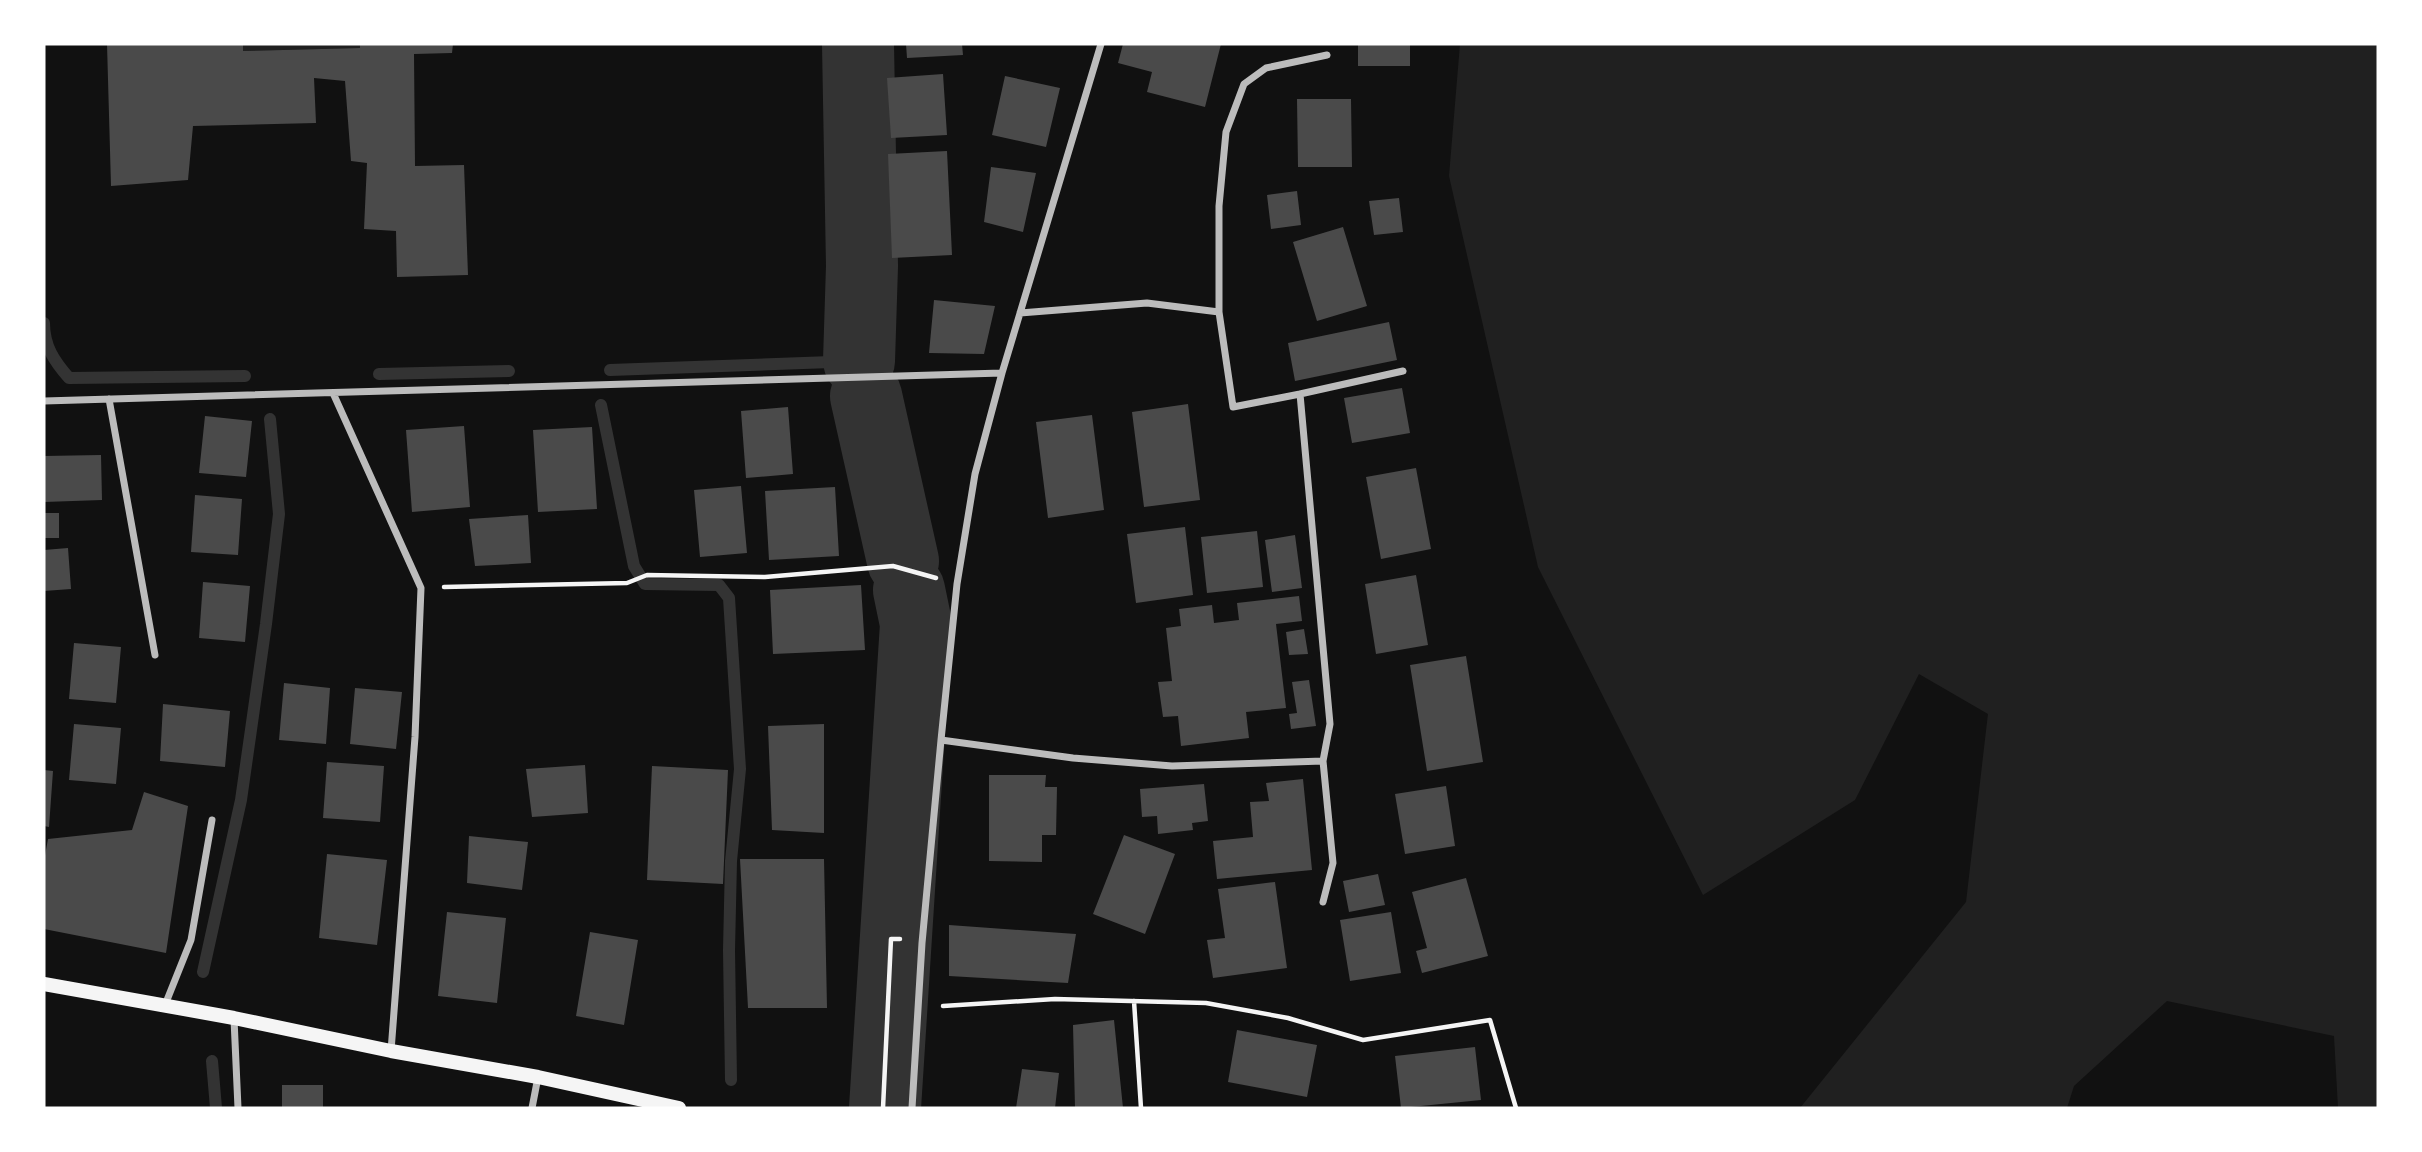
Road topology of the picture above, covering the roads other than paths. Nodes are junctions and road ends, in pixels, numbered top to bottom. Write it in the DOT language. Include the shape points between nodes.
graph roads {
  1 [pos="1101,44"];
  2 [pos="1327,55"];
  3 [pos="1219,312"];
  4 [pos="1020,313"];
  5 [pos="1403,371"];
  6 [pos="1002,373"];
  7 [pos="333,393"];
  8 [pos="1300,394"];
  9 [pos="109,399"];
  10 [pos="44,401"];
  11 [pos="155,654"];
  12 [pos="941,740"];
  13 [pos="1323,761"];
  14 [pos="212,820"];
  15 [pos="1322,902"];
  16 [pos="44,985"];
  17 [pos="164,1006"];
  18 [pos="234,1018"];
  19 [pos="391,1051"];
  20 [pos="538,1077"];
  21 [pos="238,1108"];
  22 [pos="532,1108"];
  23 [pos="679,1108"];
  24 [pos="912,1108"];
  1 -- 4 [label="street"];
  2 -- 3 [label="street" via="1266,68 1244,84 1226,132 1219,206"];
  3 -- 4 [label="street" via="1147,303"];
  3 -- 8 [label="street" via="1233,407"];
  4 -- 6 [label="street"];
  5 -- 8 [label="street"];
  6 -- 7 [label="street"];
  6 -- 12 [label="street" via="975,474 957,584"];
  7 -- 9 [label="street"];
  7 -- 19 [label="street" via="421,588 415,737"];
  8 -- 13 [label="street" via="1330,724"];
  9 -- 10 [label="street"];
  9 -- 11 [label="street"];
  12 -- 13 [label="street" via="1172,766"];
  12 -- 24 [label="street"];
  13 -- 15 [label="street" via="1333,863"];
  14 -- 17 [label="street" via="191,940"];
  16 -- 17 [label="main road"];
  17 -- 18 [label="main road"];
  18 -- 19 [label="main road"];
  18 -- 21 [label="street"];
  19 -- 20 [label="main road"];
  20 -- 22 [label="street"];
  20 -- 23 [label="main road"];
}
